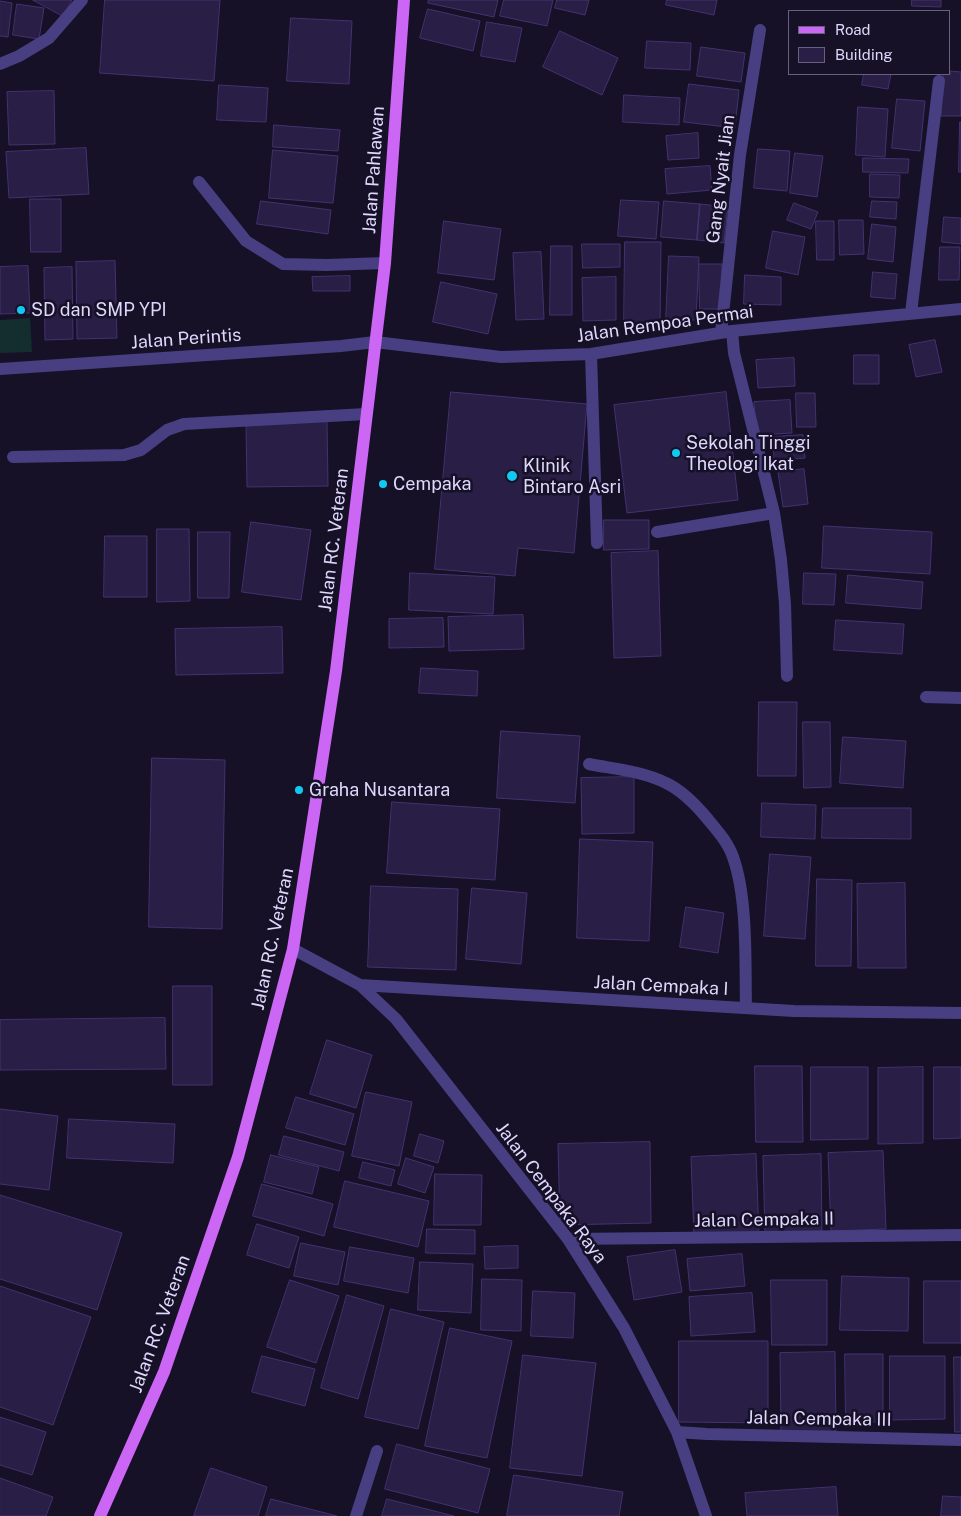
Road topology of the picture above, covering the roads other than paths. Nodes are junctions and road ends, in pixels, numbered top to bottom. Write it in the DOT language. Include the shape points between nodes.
graph roads {
  1 [pos="82,0"];
  2 [pos="404,0"];
  3 [pos="760,30"];
  4 [pos="0,64"];
  5 [pos="940,81"];
  6 [pos="199,182"];
  7 [pos="385,263"];
  8 [pos="961,309"];
  9 [pos="911,313"];
  10 [pos="727,332"];
  11 [pos="375,342"];
  12 [pos="591,354"];
  13 [pos="0,369"];
  14 [pos="366,414"];
  15 [pos="13,457"];
  16 [pos="774,514"];
  17 [pos="657,532"];
  18 [pos="597,543"];
  19 [pos="787,676"];
  20 [pos="926,697"];
  21 [pos="961,698"];
  22 [pos="589,764"];
  23 [pos="293,949"];
  24 [pos="360,985"];
  25 [pos="746,1008"];
  26 [pos="961,1013"];
  27 [pos="961,1235"];
  28 [pos="568,1239"];
  29 [pos="677,1432"];
  30 [pos="961,1440"];
  31 [pos="376,1451"];
  32 [pos="100,1516"];
  33 [pos="356,1516"];
  34 [pos="706,1516"];
  1 -- 4 [label="street" via="49,38"];
  2 -- 7 [label="main road, Jalan Pahlawan"];
  3 -- 10 [label="street, Gang Nyait Jian" via="740,155"];
  5 -- 9 [label="street"];
  6 -- 7 [label="street" via="246,241 283,264"];
  7 -- 11 [label="main road, Jalan Pahlawan"];
  8 -- 9 [label="street, Jalan Rempoa Permai"];
  9 -- 10 [label="street, Jalan Rempoa Permai"];
  10 -- 12 [label="street, Jalan Rempoa Permai"];
  10 -- 16 [label="street, Gang Nyait Jian"];
  11 -- 12 [label="street, Jalan Rempoa Permai" via="500,357"];
  11 -- 13 [label="street, Jalan Perintis"];
  11 -- 14 [label="main road, Jalan RC. Veteran"];
  12 -- 18 [label="street"];
  14 -- 15 [label="street" via="184,424 167,430 141,450 124,455"];
  14 -- 23 [label="main road, Jalan RC. Veteran" via="336,670"];
  16 -- 17 [label="street"];
  16 -- 19 [label="street, Gang Nyait Jian" via="782,560"];
  20 -- 21 [label="street"];
  22 -- 25 [label="street" via="668,783 696,804 721,834 733,856 740,886 745,935"];
  23 -- 24 [label="street, Jalan Cempaka Raya"];
  23 -- 32 [label="main road, Jalan RC. Veteran" via="238,1157 164,1372"];
  24 -- 25 [label="street, Jalan Cempaka I"];
  24 -- 28 [label="street, Jalan Cempaka Raya" via="396,1019"];
  25 -- 26 [label="street, Jalan Cempaka I"];
  27 -- 28 [label="street, Jalan Cempaka II"];
  28 -- 29 [label="street, Jalan Cempaka Raya" via="624,1328"];
  29 -- 30 [label="street, Jalan Cempaka III"];
  29 -- 34 [label="street, Jalan Cempaka Raya"];
  31 -- 33 [label="street"];
}
